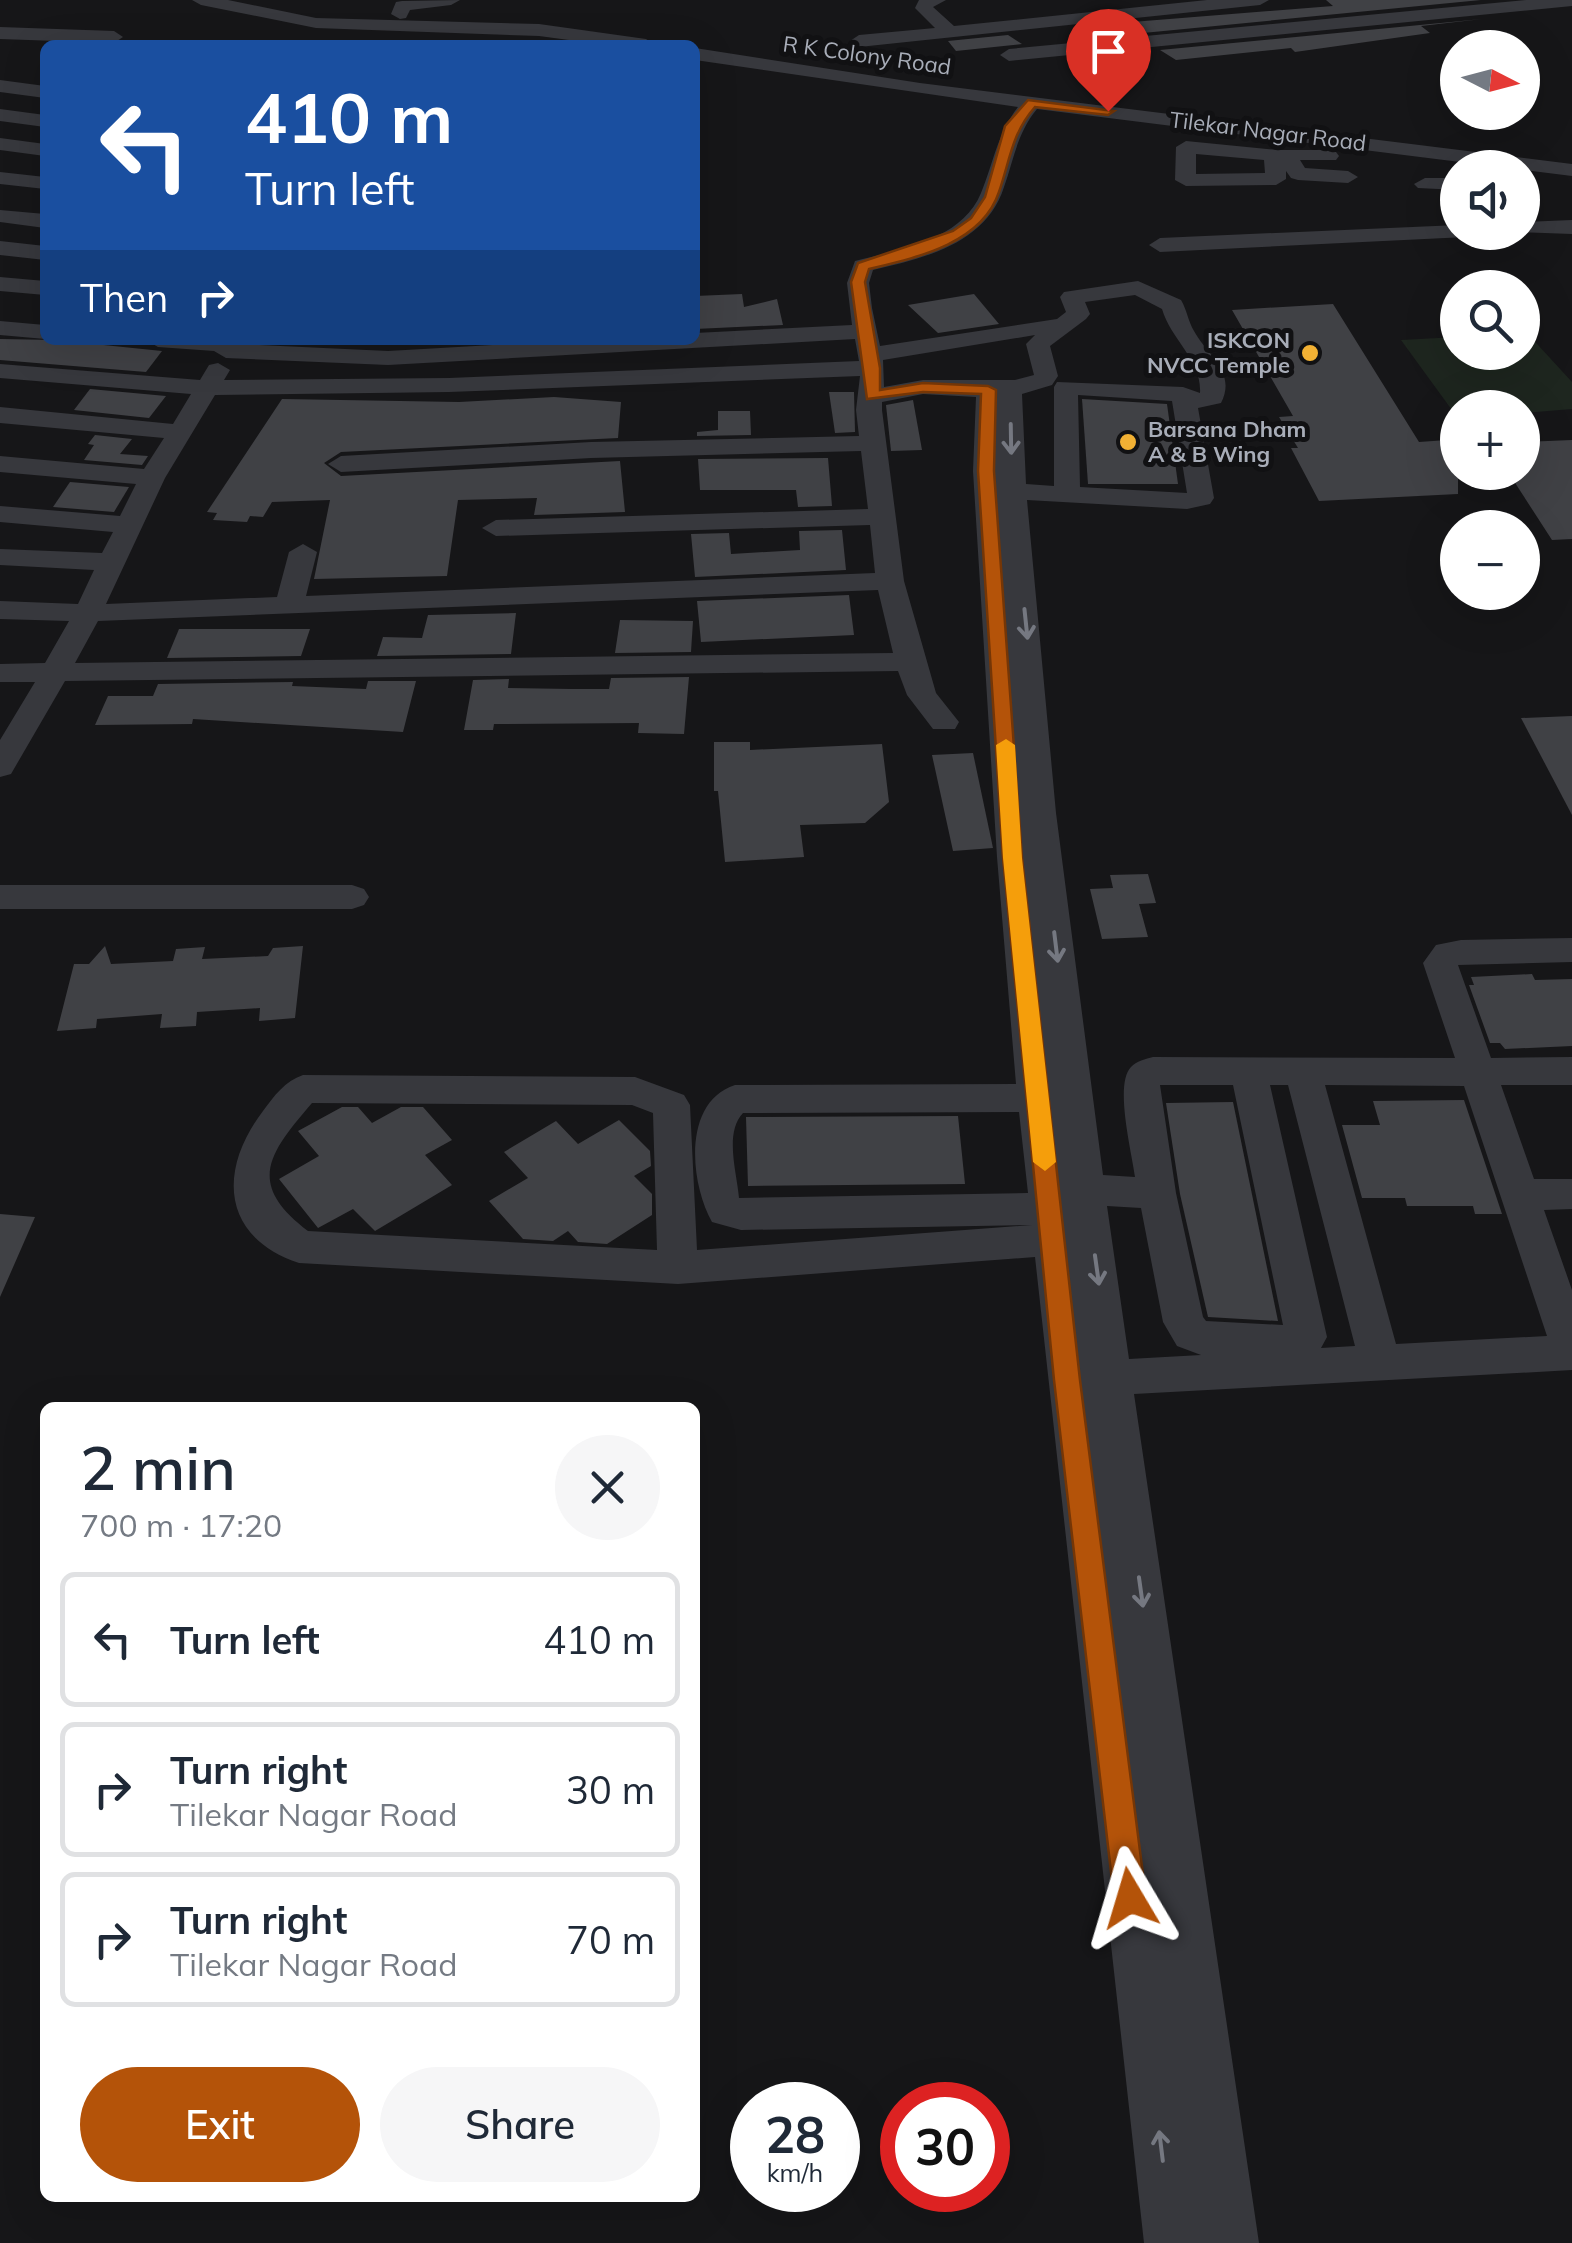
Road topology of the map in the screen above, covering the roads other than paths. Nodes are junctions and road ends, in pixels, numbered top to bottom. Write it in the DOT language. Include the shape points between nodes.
graph roads {
  1 [pos="202,0"];
  2 [pos="323,0"];
  3 [pos="451,0"];
  4 [pos="938,0"];
  5 [pos="1260,0"];
  6 [pos="1572,1"];
  7 [pos="401,3"];
  8 [pos="316,23"];
  9 [pos="398,27"];
  10 [pos="425,27"];
  11 [pos="948,30"];
  12 [pos="0,33"];
  13 [pos="114,37"];
  14 [pos="413,40"];
  15 [pos="608,40"];
  16 [pos="859,42"];
  17 [pos="700,55"];
  18 [pos="1008,55"];
  19 [pos="0,86"];
  20 [pos="40,91"];
  21 [pos="1032,103"];
  22 [pos="0,115"];
  23 [pos="40,120"];
  24 [pos="1261,130"];
  25 [pos="0,144"];
  26 [pos="40,149"];
  27 [pos="1374,152"];
  28 [pos="1254,153"];
  29 [pos="1440,164"];
  30 [pos="1572,170"];
  31 [pos="1348,177"];
  32 [pos="0,178"];
  33 [pos="40,182"];
  34 [pos="1425,184"];
  35 [pos="1440,184"];
  36 [pos="0,216"];
  37 [pos="40,220"];
  38 [pos="1572,227"];
  39 [pos="1540,229"];
  40 [pos="1440,233"];
  41 [pos="1160,245"];
  42 [pos="0,248"];
  43 [pos="40,252"];
  44 [pos="0,284"];
  45 [pos="40,288"];
  46 [pos="1054,325"];
  47 [pos="0,328"];
  48 [pos="40,332"];
  49 [pos="228,345"];
  50 [pos="869,351"];
  51 [pos="0,371"];
  52 [pos="210,388"];
  53 [pos="999,390"];
  54 [pos="872,396"];
  55 [pos="1185,403"];
  56 [pos="0,415"];
  57 [pos="182,432"];
  58 [pos="873,443"];
  59 [pos="0,464"];
  60 [pos="340,464"];
  61 [pos="152,478"];
  62 [pos="1000,491"];
  63 [pos="1067,494"];
  64 [pos="0,514"];
  65 [pos="882,517"];
  66 [pos="129,525"];
  67 [pos="496,528"];
  68 [pos="303,552"];
  69 [pos="0,557"];
  70 [pos="112,562"];
  71 [pos="890,581"];
  72 [pos="289,605"];
  73 [pos="0,610"];
  74 [pos="88,614"];
  75 [pos="910,662"];
  76 [pos="0,674"];
  77 [pos="53,676"];
  78 [pos="944,722"];
  79 [pos="5,749"];
  80 [pos="0,896"];
  81 [pos="352,897"];
  82 [pos="1572,950"];
  83 [pos="1572,1071"];
  84 [pos="1249,1072"];
  85 [pos="1303,1072"];
  86 [pos="1478,1072"];
  87 [pos="1037,1098"];
  88 [pos="1158,1193"];
  89 [pos="1572,1194"];
  90 [pos="1517,1195"];
  91 [pos="1064,1212"];
  92 [pos="678,1268"];
  93 [pos="1572,1350"];
  94 [pos="1380,1362"];
  95 [pos="1112,1378"];
  96 [pos="1067,1380"];
  97 [pos="1172,1818"];
  98 [pos="1120,1821"];
  99 [pos="1173,2243"];
  100 [pos="1230,2243"];
  1 -- 8 [label="street"];
  2 -- 8 [label="street"];
  3 -- 7 [label="street"];
  4 -- 11 [label="street" via="924,8"];
  5 -- 11 [label="street"];
  6 -- 18 [label="street"];
  7 -- 9 [label="street"];
  8 -- 9 [label="street"];
  9 -- 10 [label="street"];
  10 -- 14 [label="street"];
  10 -- 15 [label="street" via="539,30"];
  11 -- 16 [label="street"];
  12 -- 13 [label="street"];
  17 -- 21 [label="street, R K Colony Road"];
  19 -- 20 [label="street"];
  21 -- 24 [label="street, Tilekar Nagar Road"];
  21 -- 50 [label="street" via="1011,126 991,197 976,221 958,234 862,266 858,282"];
  22 -- 23 [label="street"];
  24 -- 27 [label="street, Tilekar Nagar Road"];
  24 -- 28 [label="street"];
  25 -- 26 [label="street"];
  27 -- 29 [label="street"];
  27 -- 30 [label="street, Tilekar Nagar Road"];
  27 -- 31 [label="street" via="1286,153 1298,174"];
  32 -- 33 [label="street"];
  34 -- 35 [label="street"];
  36 -- 37 [label="street"];
  38 -- 39 [label="street"];
  40 -- 41 [label="street"];
  42 -- 43 [label="street"];
  44 -- 45 [label="street"];
  46 -- 50 [label="street"];
  47 -- 48 [label="street"];
  49 -- 50 [label="street" via="388,358"];
  49 -- 52 [label="street"];
  50 -- 52 [label="street" via="449,385"];
  50 -- 54 [label="street"];
  51 -- 52 [label="street"];
  52 -- 57 [label="street"];
  53 -- 54 [label="street" via="923,387"];
  53 -- 55 [label="street" via="1043,380 1038,344 1078,314 1072,297 1138,288 1173,306 1184,336 1204,355 1212,398"];
  53 -- 62 [label="street"];
  54 -- 58 [label="street"];
  55 -- 63 [label="street" via="1202,498"];
  55 -- 63 [label="street" via="1183,394 1066,386"];
  56 -- 57 [label="street"];
  57 -- 61 [label="street"];
  58 -- 60 [label="street"];
  58 -- 65 [label="street"];
  59 -- 61 [label="street"];
  61 -- 66 [label="street"];
  62 -- 63 [label="street"];
  62 -- 87 [label="street" via="1012,858"];
  62 -- 91 [label="street, one-way" via="1040,813"];
  64 -- 66 [label="street"];
  65 -- 67 [label="street"];
  65 -- 71 [label="street"];
  66 -- 70 [label="street"];
  68 -- 72 [label="street"];
  69 -- 70 [label="street"];
  70 -- 74 [label="street"];
  71 -- 72 [label="street"];
  71 -- 75 [label="street"];
  72 -- 74 [label="street"];
  73 -- 74 [label="street"];
  74 -- 77 [label="street"];
  75 -- 77 [label="street"];
  75 -- 78 [label="street" via="922,695"];
  76 -- 77 [label="street"];
  77 -- 79 [label="street"];
  80 -- 81 [label="street"];
  82 -- 86 [label="street" via="1461,952 1440,963"];
  83 -- 86 [label="street"];
  84 -- 85 [label="street"];
  84 -- 88 [label="street" via="1144,1076"];
  84 -- 88 [label="street" via="1306,1336 1302,1344 1192,1334"];
  85 -- 86 [label="street"];
  85 -- 94 [label="street"];
  86 -- 90 [label="street"];
  87 -- 91 [label="street"];
  87 -- 91 [label="street" via="735,1098 715,1119 720,1201 726,1211 741,1214"];
  88 -- 91 [label="street"];
  89 -- 90 [label="street"];
  90 -- 93 [label="street"];
  91 -- 92 [label="street"];
  91 -- 95 [label="street, one-way"];
  91 -- 96 [label="street"];
  92 -- 92 [label="street" via="299,1247 257,1208 250,1183 272,1123 303,1090 635,1090 671,1104"];
  93 -- 94 [label="street"];
  94 -- 95 [label="street"];
  95 -- 96 [label="street"];
  95 -- 97 [label="street, one-way"];
  96 -- 98 [label="street"];
  97 -- 98 [label="street"];
  97 -- 100 [label="street"];
  99 -- 98 [label="street, one-way"];
}
